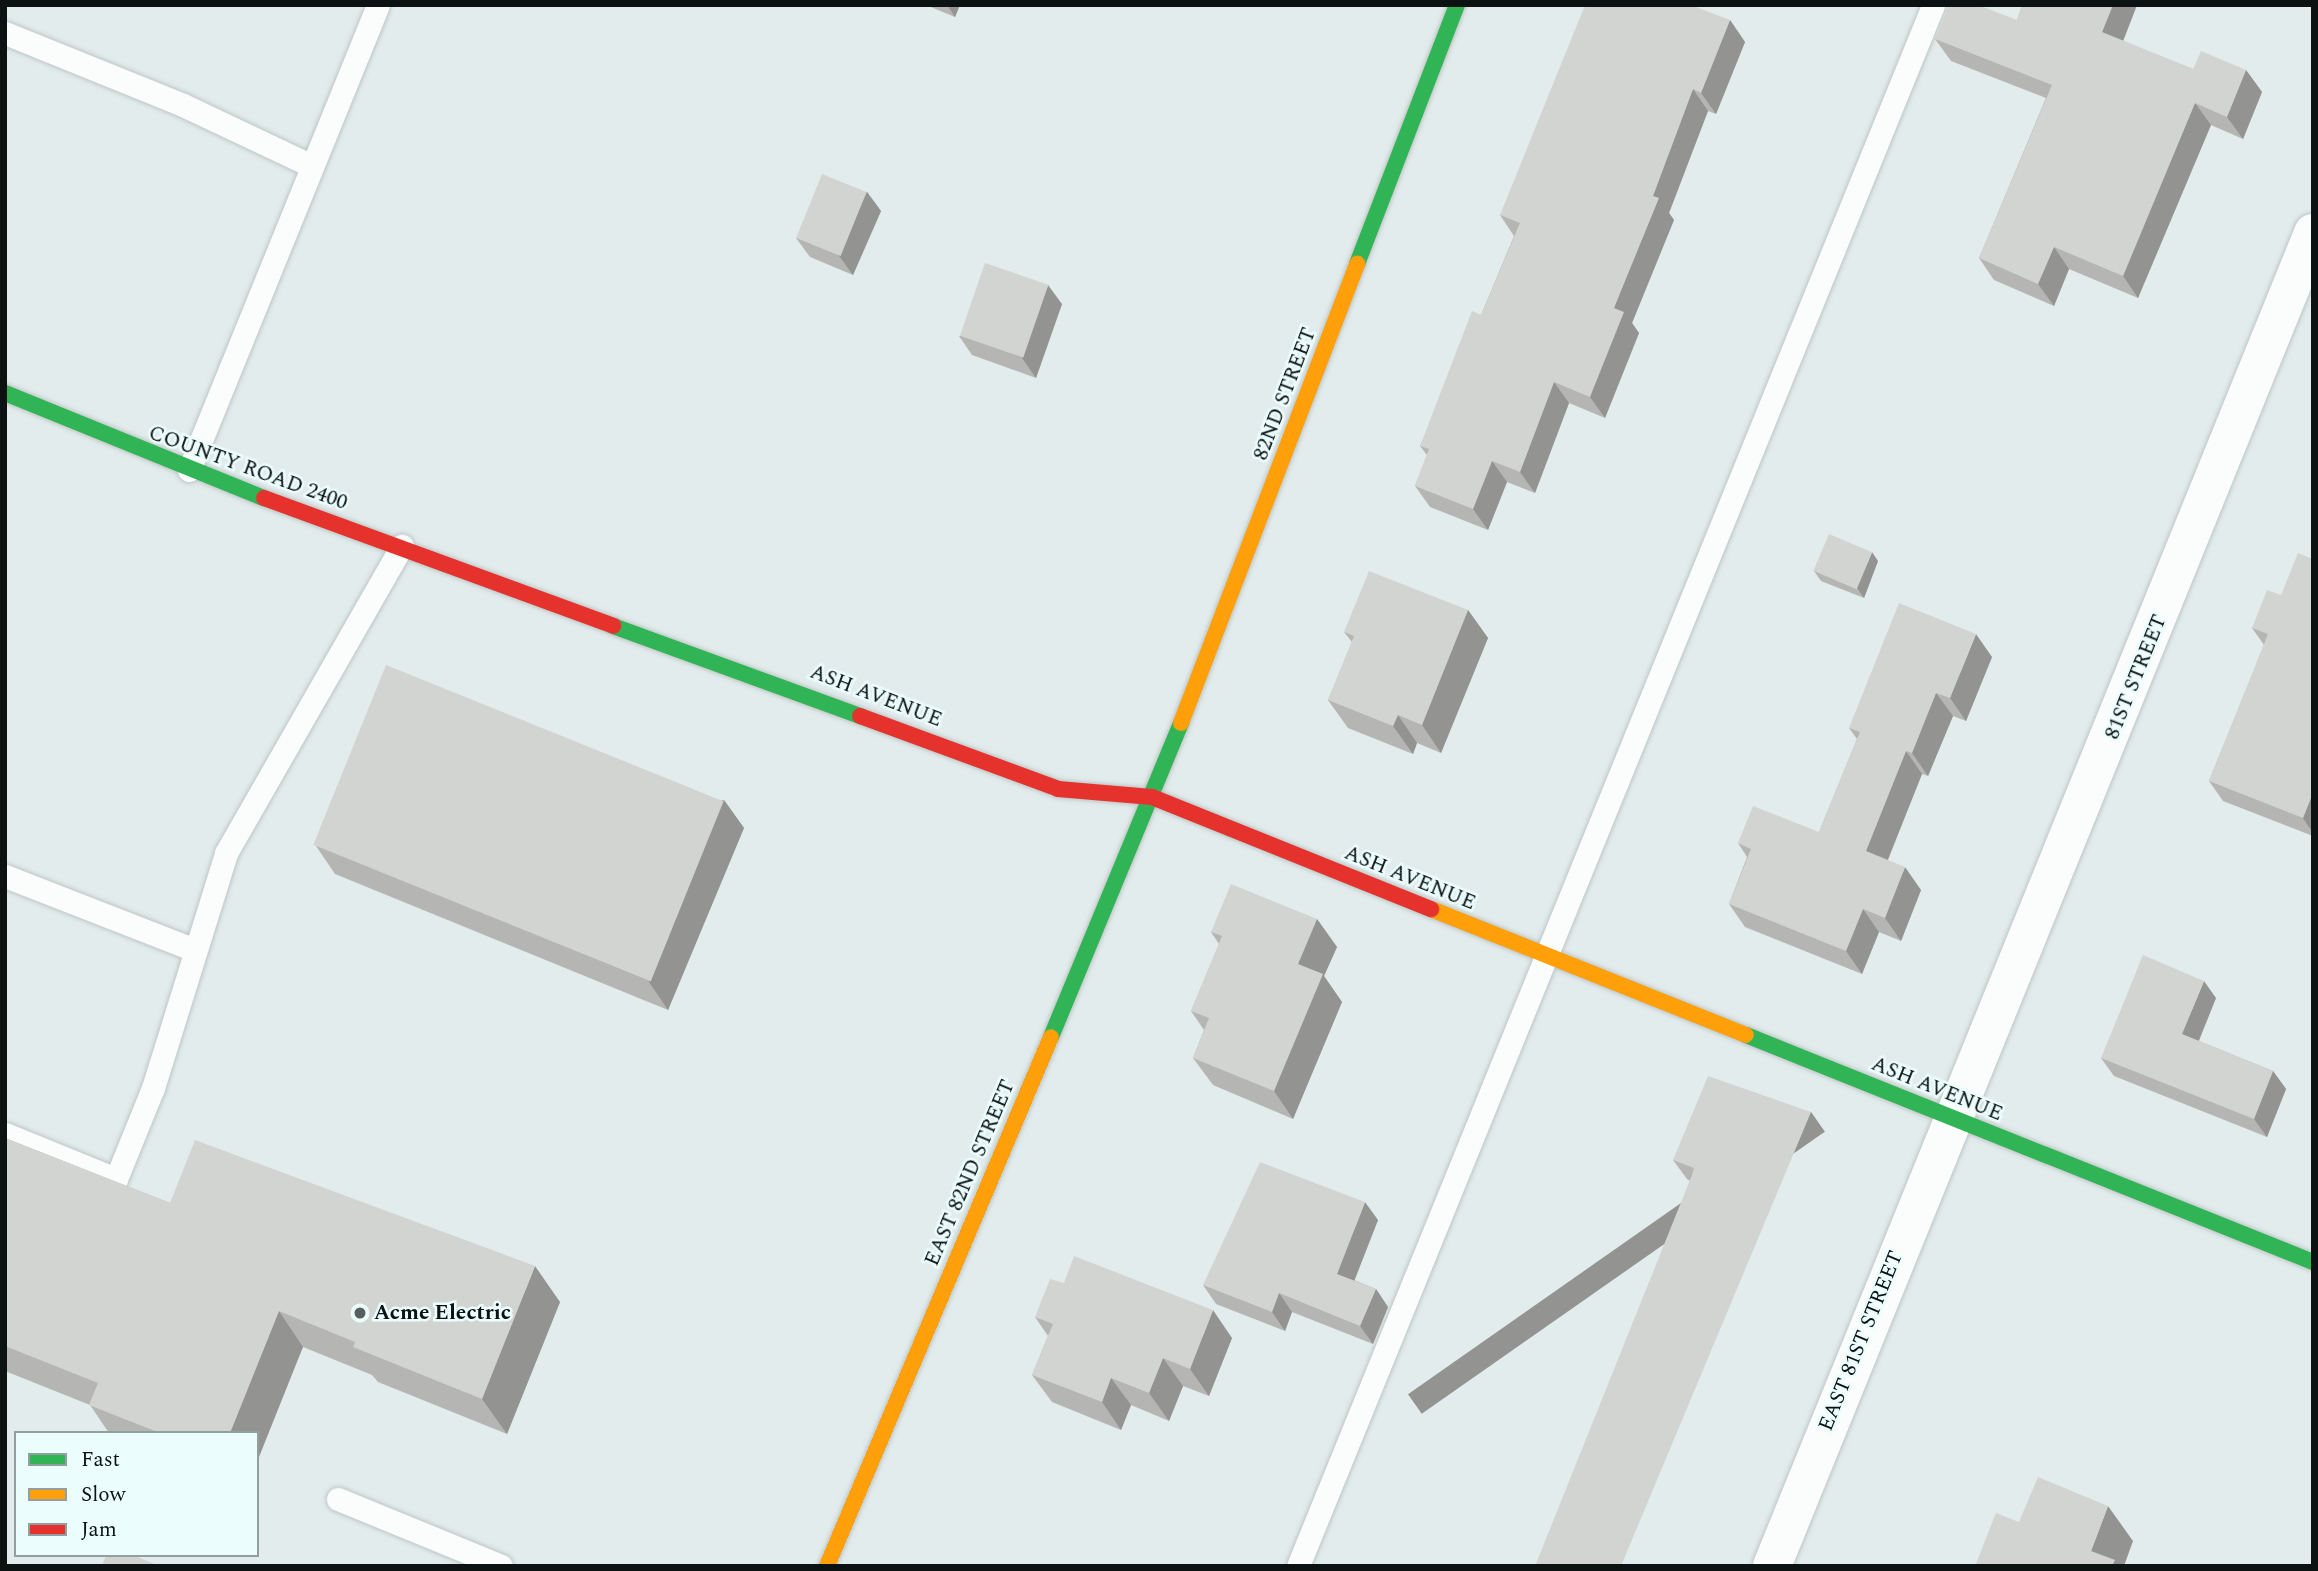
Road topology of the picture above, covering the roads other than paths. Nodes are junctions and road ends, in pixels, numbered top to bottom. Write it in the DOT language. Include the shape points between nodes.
graph roads {
  1 [pos="378,5"];
  2 [pos="1457,5"];
  3 [pos="1933,5"];
  4 [pos="5,33"];
  5 [pos="312,166"];
  6 [pos="2313,233"];
  7 [pos="5,393"];
  8 [pos="189,470"];
  9 [pos="402,546"];
  10 [pos="480,574"];
  11 [pos="1152,797"];
  12 [pos="5,876"];
  13 [pos="195,950"];
  14 [pos="1547,955"];
  15 [pos="1950,1116"];
  16 [pos="5,1134"];
  17 [pos="2313,1262"];
  18 [pos="338,1499"];
  19 [pos="501,1566"];
  20 [pos="827,1566"];
  21 [pos="1298,1566"];
  22 [pos="1772,1566"];
  1 -- 5 [label="lane"];
  2 -- 11 [label="street, 82ND STREET"];
  3 -- 14 [label="lane"];
  4 -- 5 [label="lane" via="183,105"];
  5 -- 8 [label="lane"];
  6 -- 15 [label="street, 81ST STREET" via="2053,885"];
  7 -- 8 [label="street, COUNTY ROAD 2400"];
  8 -- 9 [label="street, COUNTY ROAD 2400"];
  9 -- 10 [label="street, COUNTY ROAD 2400"];
  9 -- 13 [label="lane" via="226,853"];
  10 -- 11 [label="street, ASH AVENUE" via="1058,789"];
  11 -- 14 [label="street, ASH AVENUE"];
  11 -- 20 [label="street, EAST 82ND STREET"];
  12 -- 13 [label="lane"];
  13 -- 16 [label="lane" via="116,1179"];
  14 -- 15 [label="street, ASH AVENUE"];
  14 -- 21 [label="lane"];
  15 -- 17 [label="street, ASH AVENUE"];
  15 -- 22 [label="street, EAST 81ST STREET"];
  18 -- 19 [label="lane"];
}
